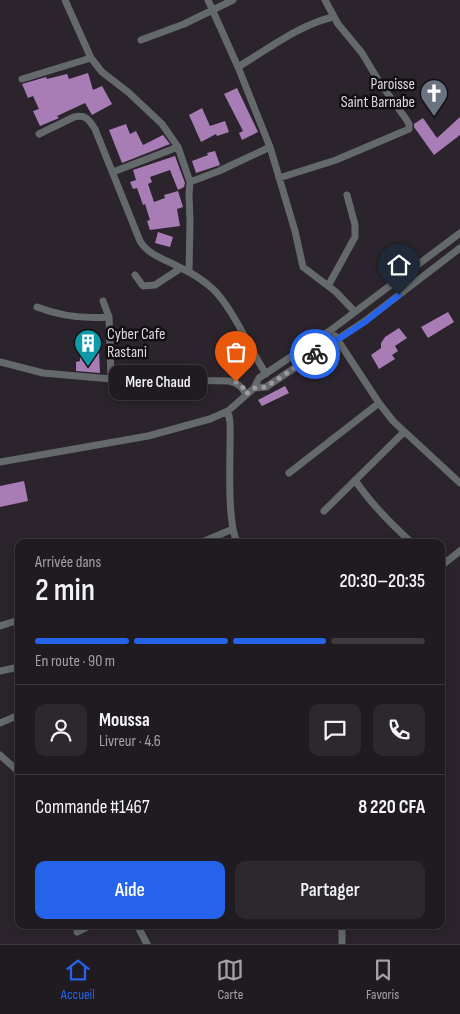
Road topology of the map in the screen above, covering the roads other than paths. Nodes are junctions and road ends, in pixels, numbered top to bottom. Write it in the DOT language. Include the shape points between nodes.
graph roads {
  1 [pos="65,0"];
  2 [pos="208,0"];
  3 [pos="233,0"];
  4 [pos="325,0"];
  5 [pos="212,10"];
  6 [pos="333,17"];
  7 [pos="141,40"];
  8 [pos="91,58"];
  9 [pos="238,66"];
  10 [pos="22,78"];
  11 [pos="39,134"];
  12 [pos="178,147"];
  13 [pos="270,147"];
  14 [pos="112,172"];
  15 [pos="279,178"];
  16 [pos="190,182"];
  17 [pos="346,195"];
  18 [pos="460,233"];
  19 [pos="460,248"];
  20 [pos="181,268"];
  21 [pos="189,272"];
  22 [pos="136,275"];
  23 [pos="328,286"];
  24 [pos="103,302"];
  25 [pos="37,307"];
  26 [pos="355,312"];
  27 [pos="109,317"];
  28 [pos="331,330"];
  29 [pos="337,339"];
  30 [pos="0,362"];
  31 [pos="266,374"];
  32 [pos="111,379"];
  33 [pos="254,388"];
  34 [pos="246,394"];
  35 [pos="379,403"];
  36 [pos="228,411"];
  37 [pos="404,432"];
  38 [pos="0,462"];
  39 [pos="289,473"];
  40 [pos="355,480"];
  41 [pos="460,483"];
  42 [pos="324,511"];
  43 [pos="233,529"];
  44 [pos="209,539"];
  45 [pos="236,539"];
  46 [pos="407,539"];
  47 [pos="460,551"];
  48 [pos="445,563"];
  49 [pos="15,621"];
  50 [pos="0,626"];
  51 [pos="15,668"];
  52 [pos="0,671"];
  53 [pos="15,717"];
  54 [pos="0,723"];
  55 [pos="0,755"];
  56 [pos="15,768"];
  57 [pos="83,929"];
  58 [pos="139,929"];
  59 [pos="342,929"];
  60 [pos="77,932"];
  61 [pos="147,944"];
  62 [pos="342,944"];
  1 -- 8 [label="street"];
  2 -- 5 [label="street"];
  3 -- 5 [label="street"];
  4 -- 6 [label="street"];
  5 -- 7 [label="street"];
  5 -- 9 [label="street"];
  6 -- 9 [label="street" via="300,30"];
  6 -- 15 [label="street" via="362,53 406,119 409,129 336,160"];
  8 -- 10 [label="street"];
  8 -- 12 [label="street" via="102,72 162,124"];
  9 -- 13 [label="street"];
  11 -- 14 [label="street" via="74,117 86,117 95,129"];
  12 -- 14 [label="street"];
  12 -- 16 [label="street"];
  13 -- 15 [label="street"];
  13 -- 16 [label="street"];
  14 -- 20 [label="street" via="145,249"];
  15 -- 23 [label="street" via="303,268"];
  16 -- 21 [label="street"];
  17 -- 23 [label="street" via="356,225 355,238"];
  18 -- 26 [label="street"];
  19 -- 29 [label="street" via="365,322"];
  20 -- 21 [label="street"];
  20 -- 22 [label="street" via="153,286 143,286"];
  21 -- 31 [label="street" via="213,289"];
  23 -- 26 [label="street"];
  24 -- 27 [label="street"];
  25 -- 27 [label="street" via="61,314"];
  26 -- 28 [label="street"];
  27 -- 32 [label="street"];
  28 -- 29 [label="street"];
  28 -- 31 [label="street"];
  29 -- 33 [label="street" via="266,387"];
  29 -- 35 [label="street"];
  30 -- 32 [label="street" via="43,373"];
  31 -- 33 [label="street" via="259,378"];
  32 -- 34 [label="street" via="230,381 242,386"];
  33 -- 34 [label="street"];
  34 -- 36 [label="street"];
  35 -- 37 [label="street"];
  35 -- 39 [label="street"];
  36 -- 38 [label="street" via="148,436"];
  36 -- 43 [label="street"];
  37 -- 40 [label="street"];
  37 -- 41 [label="street"];
  40 -- 42 [label="street"];
  40 -- 46 [label="street" via="371,504"];
  43 -- 44 [label="street"];
  43 -- 45 [label="street"];
  47 -- 48 [label="street"];
  49 -- 50 [label="street"];
  51 -- 52 [label="street"];
  53 -- 54 [label="street"];
  55 -- 56 [label="street"];
  57 -- 60 [label="street"];
  58 -- 61 [label="street"];
  59 -- 62 [label="street"];
}
